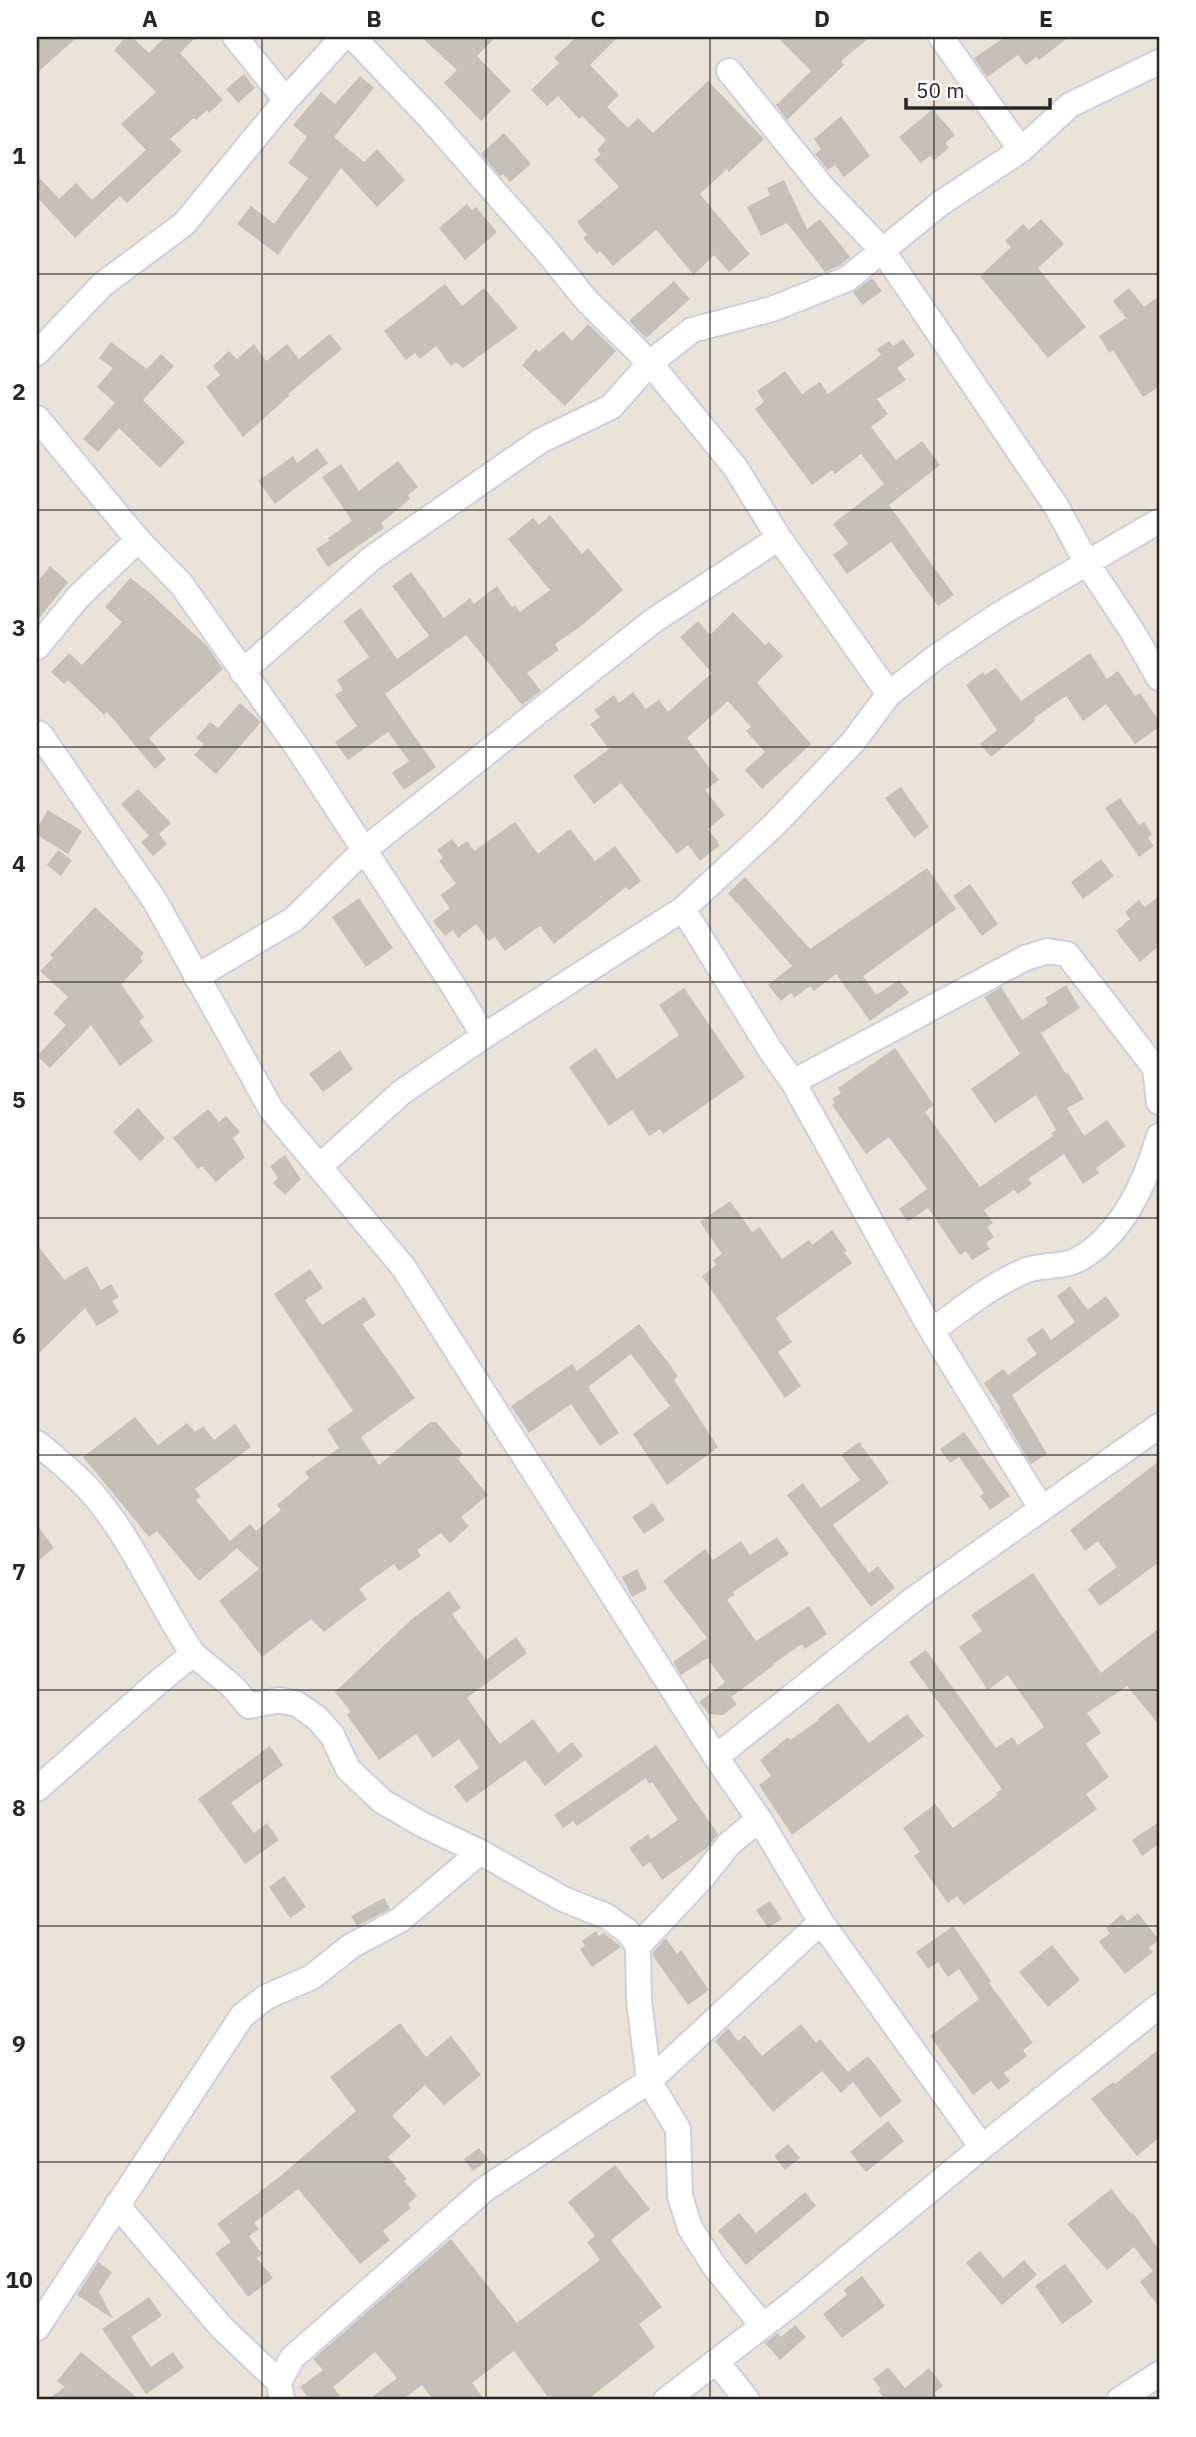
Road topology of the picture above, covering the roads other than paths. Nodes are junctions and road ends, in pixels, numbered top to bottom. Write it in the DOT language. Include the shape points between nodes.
graph roads {
  1 [pos="235,37"];
  2 [pos="343,37"];
  3 [pos="353,37"];
  4 [pos="941,37"];
  5 [pos="1159,62"];
  6 [pos="729,71"];
  7 [pos="286,100"];
  8 [pos="1021,150"];
  9 [pos="884,251"];
  10 [pos="37,353"];
  11 [pos="650,363"];
  12 [pos="37,418"];
  13 [pos="1159,521"];
  14 [pos="779,538"];
  15 [pos="138,540"];
  16 [pos="1087,562"];
  17 [pos="37,647"];
  18 [pos="242,672"];
  19 [pos="1159,678"];
  20 [pos="889,694"];
  21 [pos="37,733"];
  22 [pos="364,850"];
  23 [pos="683,909"];
  24 [pos="196,977"];
  25 [pos="484,1037"];
  26 [pos="1157,1067"];
  27 [pos="793,1082"];
  28 [pos="1159,1102"];
  29 [pos="1159,1136"];
  30 [pos="319,1167"];
  31 [pos="932,1331"];
  32 [pos="1159,1426"];
  33 [pos="37,1443"];
  34 [pos="1041,1508"];
  35 [pos="193,1654"];
  36 [pos="716,1757"];
  37 [pos="37,1789"];
  38 [pos="759,1819"];
  39 [pos="480,1852"];
  40 [pos="821,1923"];
  41 [pos="638,1946"];
  42 [pos="1159,2006"];
  43 [pos="649,2081"];
  44 [pos="982,2147"];
  45 [pos="117,2205"];
  46 [pos="763,2326"];
  47 [pos="37,2328"];
  48 [pos="717,2362"];
  49 [pos="1159,2374"];
  50 [pos="281,2391"];
  51 [pos="666,2400"];
  52 [pos="747,2400"];
  53 [pos="1119,2400"];
  1 -- 7 [label="street"];
  2 -- 7 [label="street"];
  3 -- 11 [label="street" via="430,117 587,301"];
  4 -- 8 [label="street"];
  5 -- 8 [label="street" via="1070,105"];
  6 -- 9 [label="street" via="824,190"];
  7 -- 10 [label="street" via="184,224 103,284"];
  8 -- 9 [label="street" via="941,203"];
  9 -- 11 [label="street" via="847,279 772,309 692,330"];
  9 -- 16 [label="street" via="1056,506"];
  11 -- 14 [label="street" via="735,467"];
  11 -- 18 [label="street" via="611,407 540,441 372,558"];
  12 -- 15 [label="street"];
  13 -- 16 [label="street"];
  14 -- 20 [label="street"];
  14 -- 22 [label="street" via="653,621"];
  15 -- 17 [label="street" via="79,596"];
  15 -- 18 [label="street" via="181,584"];
  16 -- 19 [label="street"];
  16 -- 20 [label="street" via="936,657"];
  18 -- 22 [label="street"];
  20 -- 23 [label="street" via="853,742 773,826"];
  21 -- 24 [label="street" via="155,901"];
  22 -- 24 [label="street" via="294,919"];
  22 -- 25 [label="street"];
  23 -- 25 [label="street"];
  23 -- 27 [label="street"];
  24 -- 30 [label="street" via="271,1109"];
  25 -- 30 [label="street" via="402,1093"];
  26 -- 27 [label="street" via="1067,954 1048,951 1025,958"];
  26 -- 28 [label="street"];
  27 -- 31 [label="street"];
  29 -- 31 [label="street" via="1150,1166 1111,1235 1077,1261 1029,1269 995,1286"];
  30 -- 36 [label="street" via="404,1268"];
  31 -- 34 [label="street"];
  32 -- 34 [label="street"];
  33 -- 35 [label="street" via="93,1494 139,1560"];
  34 -- 36 [label="street" via="914,1599"];
  35 -- 37 [label="street"];
  35 -- 39 [label="street" via="249,1706 279,1700 297,1704 332,1735 348,1769 382,1801"];
  36 -- 38 [label="street"];
  38 -- 40 [label="street"];
  38 -- 41 [label="street" via="729,1844"];
  39 -- 41 [label="street" via="563,1899 606,1916"];
  39 -- 45 [label="street" via="400,1920 351,1946 312,1977 266,1997 242,2016"];
  40 -- 43 [label="street"];
  40 -- 44 [label="street"];
  41 -- 43 [label="street"];
  42 -- 44 [label="street"];
  43 -- 46 [label="street" via="678,2129 680,2196 690,2228"];
  43 -- 50 [label="street" via="485,2189 292,2358"];
  44 -- 46 [label="street"];
  45 -- 47 [label="street"];
  45 -- 50 [label="street"];
  46 -- 48 [label="street"];
  48 -- 51 [label="street"];
  48 -- 52 [label="street"];
  49 -- 53 [label="street"];
}
